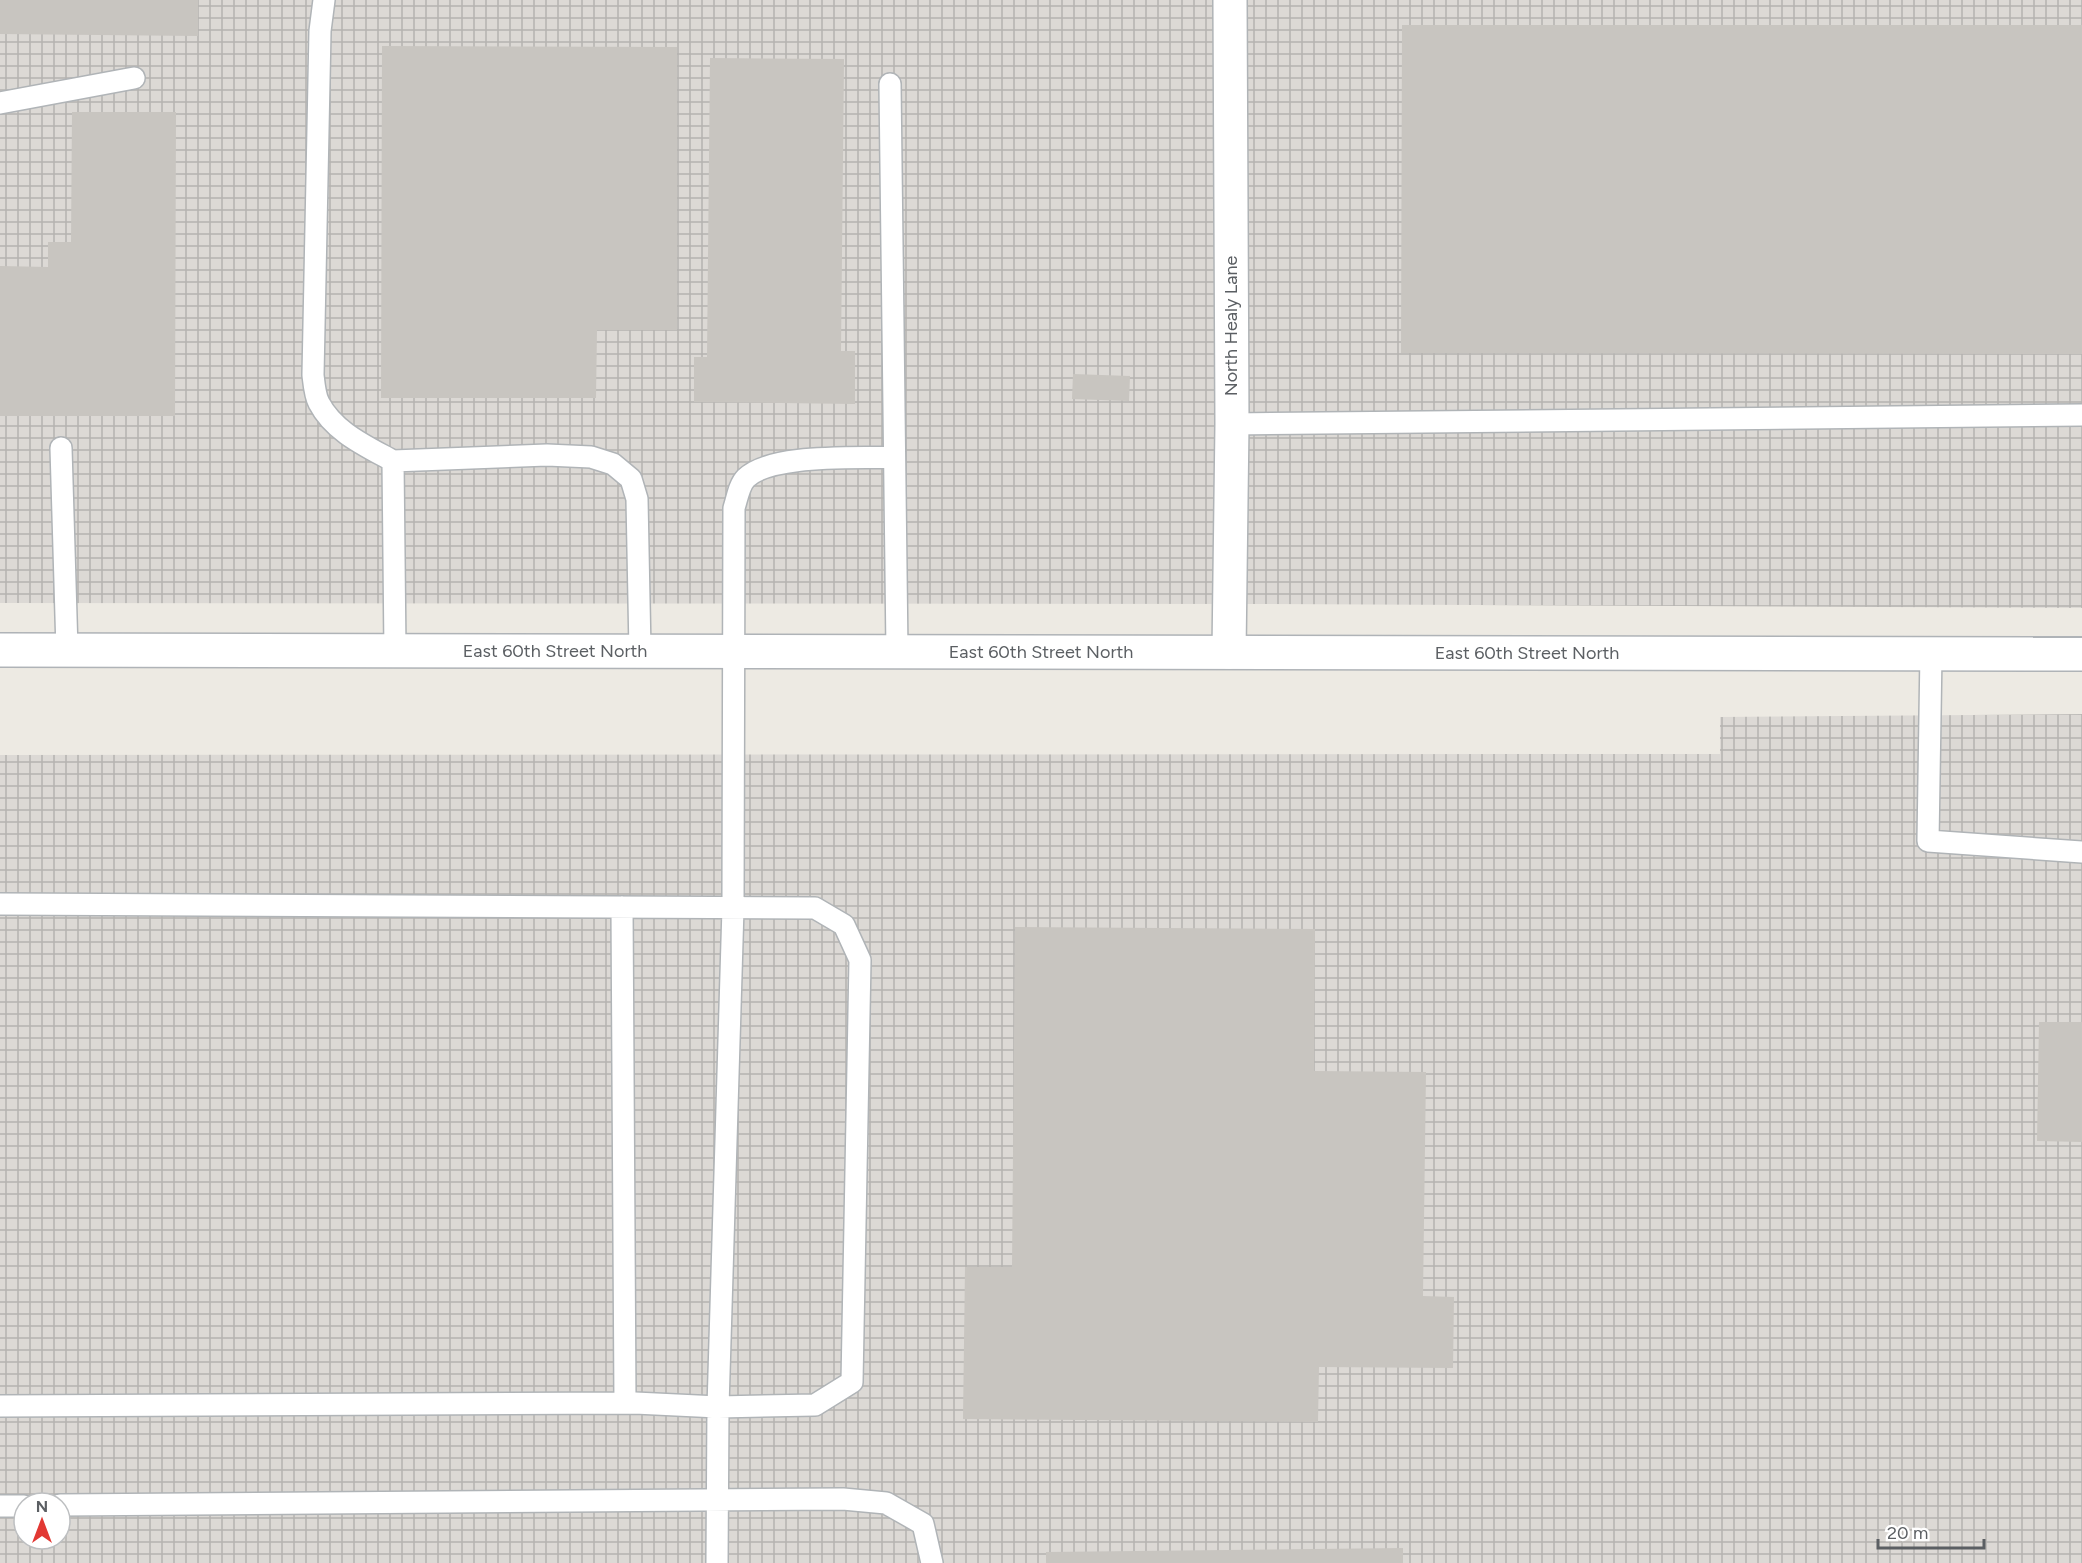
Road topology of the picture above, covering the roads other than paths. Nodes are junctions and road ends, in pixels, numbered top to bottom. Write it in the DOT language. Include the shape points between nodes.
graph roads {
  1 [pos="324,0"];
  2 [pos="1230,0"];
  3 [pos="134,78"];
  4 [pos="890,84"];
  5 [pos="0,103"];
  6 [pos="2082,415"];
  7 [pos="1232,424"];
  8 [pos="61,448"];
  9 [pos="894,457"];
  10 [pos="393,461"];
  11 [pos="0,650"];
  12 [pos="67,650"];
  13 [pos="395,651"];
  14 [pos="640,651"];
  15 [pos="734,651"];
  16 [pos="897,651"];
  17 [pos="1229,652"];
  18 [pos="1931,653"];
  19 [pos="2082,654"];
  20 [pos="2082,852"];
  21 [pos="0,904"];
  22 [pos="622,907"];
  23 [pos="733,908"];
  24 [pos="625,1404"];
  25 [pos="0,1406"];
  26 [pos="718,1407"];
  27 [pos="717,1500"];
  28 [pos="72,1505"];
  29 [pos="717,1563"];
  30 [pos="932,1563"];
  1 -- 10 [label="lane" via="320,31 313,375 318,402 337,428"];
  2 -- 7 [label="main road, North Healy Lane"];
  3 -- 5 [label="lane"];
  4 -- 9 [label="lane"];
  6 -- 7 [label="lane"];
  7 -- 17 [label="main road, North Healy Lane"];
  8 -- 12 [label="lane"];
  9 -- 15 [label="lane" via="768,465 745,479 734,508"];
  9 -- 16 [label="lane"];
  10 -- 13 [label="lane"];
  10 -- 14 [label="lane" via="547,455 591,457 614,464 631,479 637,499"];
  11 -- 12 [label="main road, East 60th Street North"];
  12 -- 13 [label="main road, East 60th Street North"];
  13 -- 14 [label="main road, East 60th Street North"];
  14 -- 15 [label="main road, East 60th Street North"];
  15 -- 16 [label="main road, East 60th Street North"];
  15 -- 23 [label="lane"];
  16 -- 17 [label="main road, East 60th Street North"];
  17 -- 18 [label="main road, East 60th Street North"];
  18 -- 19 [label="main road, East 60th Street North"];
  18 -- 20 [label="lane" via="1928,841"];
  21 -- 22 [label="lane"];
  22 -- 23 [label="lane"];
  22 -- 24 [label="lane"];
  23 -- 26 [label="lane"];
  23 -- 26 [label="lane" via="816,908 844,925 860,960 852,1382 815,1405"];
  24 -- 25 [label="lane"];
  24 -- 26 [label="lane"];
  26 -- 27 [label="lane"];
  27 -- 28 [label="lane"];
  27 -- 29 [label="lane"];
  27 -- 30 [label="lane" via="843,1498 886,1503 923,1524"];
}
